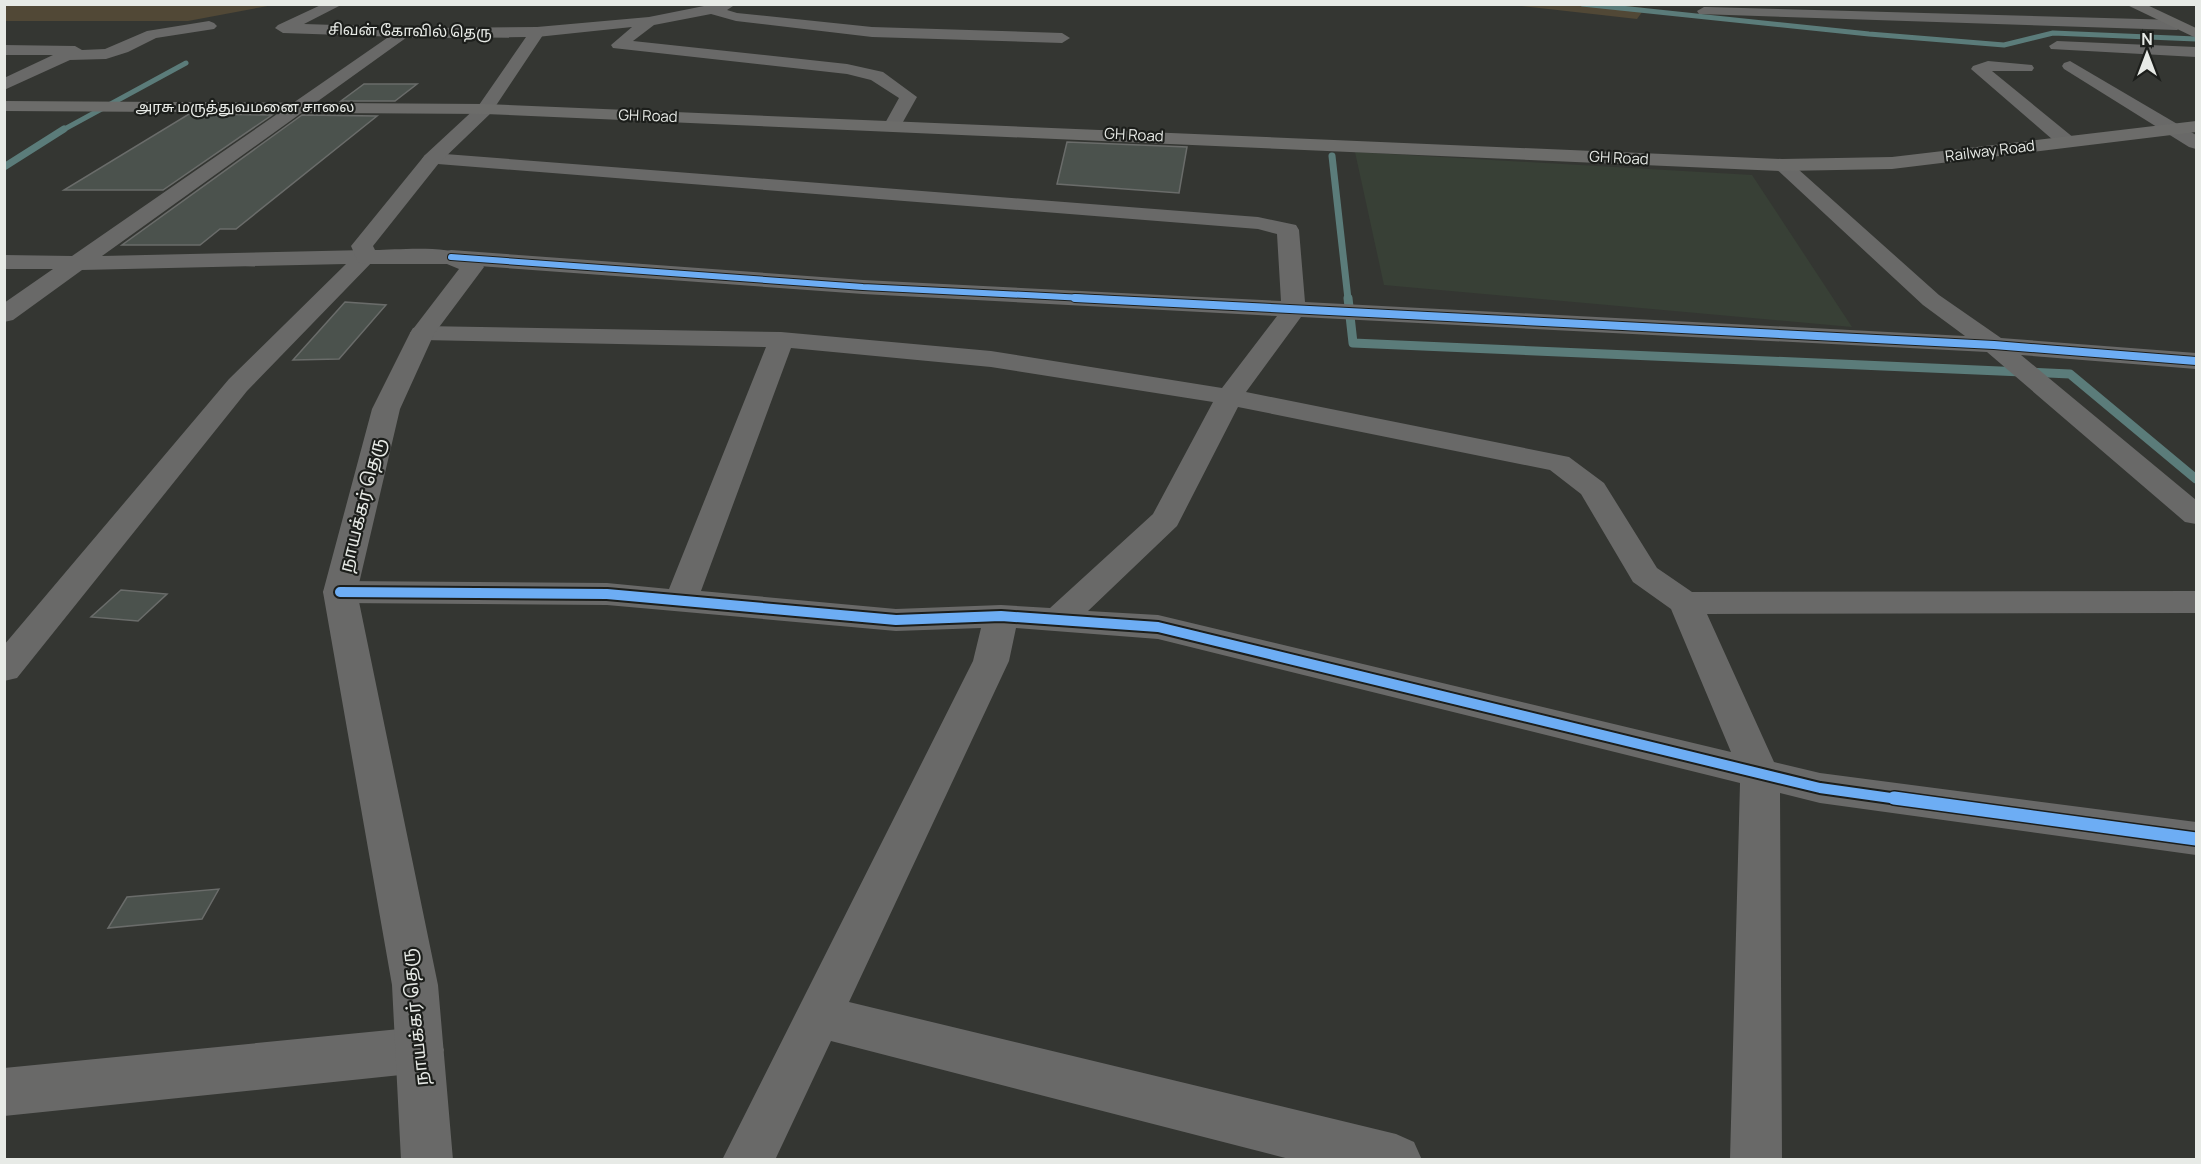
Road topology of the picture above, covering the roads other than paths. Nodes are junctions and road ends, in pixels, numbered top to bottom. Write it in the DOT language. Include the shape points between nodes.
graph roads {
  1 [pos="336,4"];
  2 [pos="729,4"];
  3 [pos="2114,6"];
  4 [pos="2135,6"];
  5 [pos="711,10"];
  6 [pos="1704,11"];
  7 [pos="649,21"];
  8 [pos="2176,25"];
  9 [pos="209,26"];
  10 [pos="405,32"];
  11 [pos="537,32"];
  12 [pos="2196,34"];
  13 [pos="1062,38"];
  14 [pos="2057,46"];
  15 [pos="4,50"];
  16 [pos="2196,52"];
  17 [pos="67,55"];
  18 [pos="2070,66"];
  19 [pos="2026,68"];
  20 [pos="4,85"];
  21 [pos="4,106"];
  22 [pos="298,108"];
  23 [pos="485,110"];
  24 [pos="893,125"];
  25 [pos="2196,127"];
  26 [pos="2172,130"];
  27 [pos="2067,142"];
  28 [pos="2196,143"];
  29 [pos="432,159"];
  30 [pos="1782,165"];
  31 [pos="366,257"];
  32 [pos="451,257"];
  33 [pos="4,262"];
  34 [pos="76,263"];
  35 [pos="1294,310"];
  36 [pos="4,315"];
  37 [pos="422,333"];
  38 [pos="781,340"];
  39 [pos="1994,345"];
  40 [pos="2196,361"];
  41 [pos="1229,397"];
  42 [pos="2196,515"];
  43 [pos="340,591"];
  44 [pos="681,601"];
  45 [pos="2196,602"];
  46 [pos="1685,603"];
  47 [pos="1001,616"];
  48 [pos="1058,620"];
  49 [pos="4,669"];
  50 [pos="1760,774"];
  51 [pos="2196,839"];
  52 [pos="817,1016"];
  53 [pos="420,1050"];
  54 [pos="4,1092"];
  55 [pos="427,1160"];
  56 [pos="748,1160"];
  57 [pos="1396,1160"];
  58 [pos="1756,1160"];
  1 -- 10 [label="street, சிவன் கோவில் தெரு" via="283,28"];
  2 -- 5 [label="street, சிவன் கோவில் தெரு"];
  3 -- 4 [label="street"];
  4 -- 8 [label="main road"];
  5 -- 7 [label="street, சிவன் கோவில் தெரு"];
  5 -- 13 [label="street" via="736,17 872,32"];
  6 -- 8 [label="street"];
  7 -- 11 [label="street, சிவன் கோவில் தெரு"];
  7 -- 24 [label="street" via="619,45 847,69 877,76 908,97"];
  8 -- 12 [label="main road"];
  9 -- 17 [label="street" via="152,34 106,54"];
  10 -- 11 [label="street, சிவன் கோவில் தெரு"];
  10 -- 22 [label="street"];
  11 -- 23 [label="street"];
  14 -- 16 [label="street"];
  15 -- 17 [label="street" via="75,51"];
  17 -- 20 [label="street"];
  18 -- 26 [label="street"];
  19 -- 27 [label="street" via="1979,69"];
  21 -- 22 [label="main road, அரசு மருத்துவமனை சாலை"];
  22 -- 23 [label="main road, அரசு மருத்துவமனை சாலை"];
  22 -- 34 [label="street"];
  23 -- 24 [label="main road, GH Road"];
  23 -- 29 [label="street"];
  24 -- 30 [label="main road, GH Road"];
  25 -- 26 [label="main road, Railway Road"];
  26 -- 27 [label="main road, Railway Road"];
  26 -- 28 [label="street"];
  27 -- 30 [label="main road, Railway Road" via="1892,163"];
  29 -- 31 [label="street" via="362,246"];
  29 -- 35 [label="street" via="1258,223 1288,230"];
  30 -- 39 [label="street" via="1932,300"];
  31 -- 32 [label="street"];
  31 -- 34 [label="street"];
  31 -- 49 [label="street" via="238,385"];
  32 -- 35 [label="street" via="863,287"];
  32 -- 37 [label="street, நாயக்கர் தெரு" via="473,267"];
  33 -- 34 [label="street"];
  34 -- 36 [label="street"];
  35 -- 39 [label="street"];
  35 -- 41 [label="street"];
  37 -- 38 [label="street"];
  37 -- 43 [label="street, நாயக்கர் தெரு" via="386,409"];
  38 -- 41 [label="street" via="991,359"];
  38 -- 44 [label="street"];
  39 -- 40 [label="street"];
  39 -- 42 [label="street"];
  41 -- 46 [label="street" via="1559,463 1593,489 1645,575"];
  41 -- 48 [label="street" via="1166,519"];
  43 -- 44 [label="street" via="607,594"];
  43 -- 53 [label="street, நாயக்கர் தெரு" via="415,985"];
  44 -- 47 [label="street" via="896,620"];
  45 -- 46 [label="street"];
  46 -- 50 [label="street"];
  47 -- 48 [label="street"];
  47 -- 52 [label="street" via="991,661"];
  48 -- 50 [label="street" via="1158,627"];
  50 -- 51 [label="street" via="1820,788"];
  50 -- 58 [label="street"];
  52 -- 56 [label="street"];
  52 -- 57 [label="street"];
  53 -- 54 [label="street"];
  53 -- 55 [label="street, நாயக்கர் தெரு"];
}
